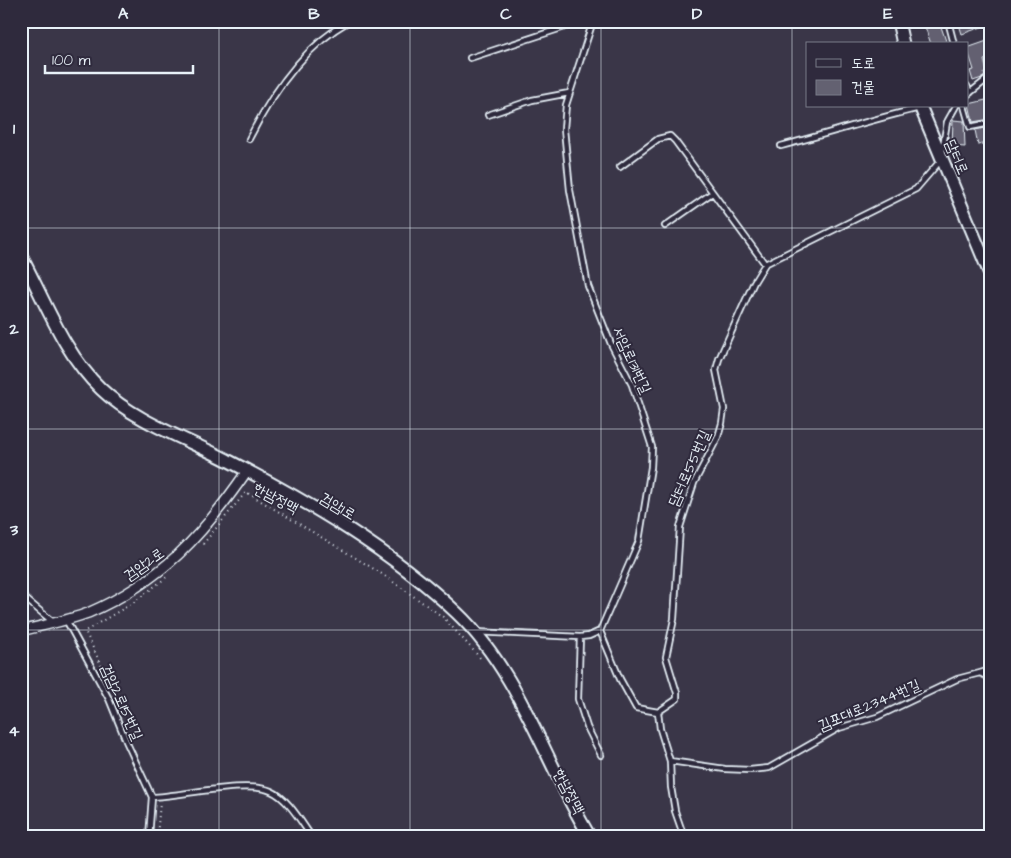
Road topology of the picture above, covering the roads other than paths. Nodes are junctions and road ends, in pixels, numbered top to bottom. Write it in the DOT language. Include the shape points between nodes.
graph roads {
  1 [pos="349,21"];
  2 [pos="583,21"];
  3 [pos="593,21"];
  4 [pos="898,21"];
  5 [pos="948,21"];
  6 [pos="903,42"];
  7 [pos="953,42"];
  8 [pos="470,58"];
  9 [pos="990,77"];
  10 [pos="569,93"];
  11 [pos="968,94"];
  12 [pos="917,108"];
  13 [pos="921,108"];
  14 [pos="955,108"];
  15 [pos="965,108"];
  16 [pos="488,115"];
  17 [pos="990,123"];
  18 [pos="249,139"];
  19 [pos="781,146"];
  20 [pos="941,159"];
  21 [pos="620,166"];
  22 [pos="712,193"];
  23 [pos="665,226"];
  24 [pos="21,256"];
  25 [pos="765,264"];
  26 [pos="990,274"];
  27 [pos="248,471"];
  28 [pos="21,595"];
  29 [pos="66,619"];
  30 [pos="53,622"];
  31 [pos="21,631"];
  32 [pos="600,631"];
  33 [pos="475,632"];
  34 [pos="580,637"];
  35 [pos="990,670"];
  36 [pos="980,672"];
  37 [pos="990,678"];
  38 [pos="658,712"];
  39 [pos="601,755"];
  40 [pos="670,761"];
  41 [pos="152,797"];
  42 [pos="149,837"];
  43 [pos="312,837"];
  44 [pos="590,837"];
  45 [pos="684,837"];
  1 -- 18 [label="lane" via="316,45 277,89"];
  2 -- 8 [label="lane"];
  3 -- 10 [label="lane, 서암로131번길"];
  4 -- 6 [label="street"];
  5 -- 7 [label="lane"];
  9 -- 11 [label="lane"];
  10 -- 16 [label="lane" via="532,100"];
  10 -- 32 [label="lane, 서암로131번길" via="564,129 565,156 588,286 611,344 632,385 652,448 639,541"];
  12 -- 19 [label="lane, 담터로"];
  13 -- 20 [label="street, 담터로"];
  14 -- 20 [label="lane" via="947,122"];
  15 -- 17 [label="lane" via="970,127"];
  20 -- 25 [label="lane" via="916,189"];
  20 -- 26 [label="street, 담터로"];
  21 -- 22 [label="lane" via="658,139 670,136"];
  22 -- 23 [label="lane"];
  22 -- 25 [label="lane"];
  24 -- 27 [label="street, 검암1로" via="71,352 101,390 120,405"];
  25 -- 38 [label="lane, 담터로55번길" via="725,344 716,370 724,409 722,423 694,483 680,527 674,619 666,657 677,699"];
  27 -- 29 [label="street, 검암2로" via="204,530 168,565 120,597 86,614"];
  27 -- 33 [label="street, 검암1로" via="373,546 418,578"];
  28 -- 30 [label="lane"];
  29 -- 30 [label="street, 검암2로"];
  29 -- 41 [label="lane, 검암2로15번길" via="109,698"];
  30 -- 31 [label="street, 검암2로"];
  32 -- 34 [label="lane"];
  32 -- 38 [label="lane" via="636,708"];
  33 -- 34 [label="lane"];
  33 -- 44 [label="street, 검암1로" via="495,656"];
  34 -- 39 [label="lane" via="578,699"];
  35 -- 36 [label="lane, 김포대로2344번길"];
  36 -- 37 [label="lane"];
  36 -- 40 [label="lane, 김포대로2344번길" via="957,679 877,717 839,728 769,768 725,769"];
  38 -- 40 [label="lane"];
  40 -- 45 [label="lane" via="670,788"];
  41 -- 42 [label="lane, 검암2로15번길"];
  41 -- 43 [label="lane" via="232,788 270,790 280,796"];
}
